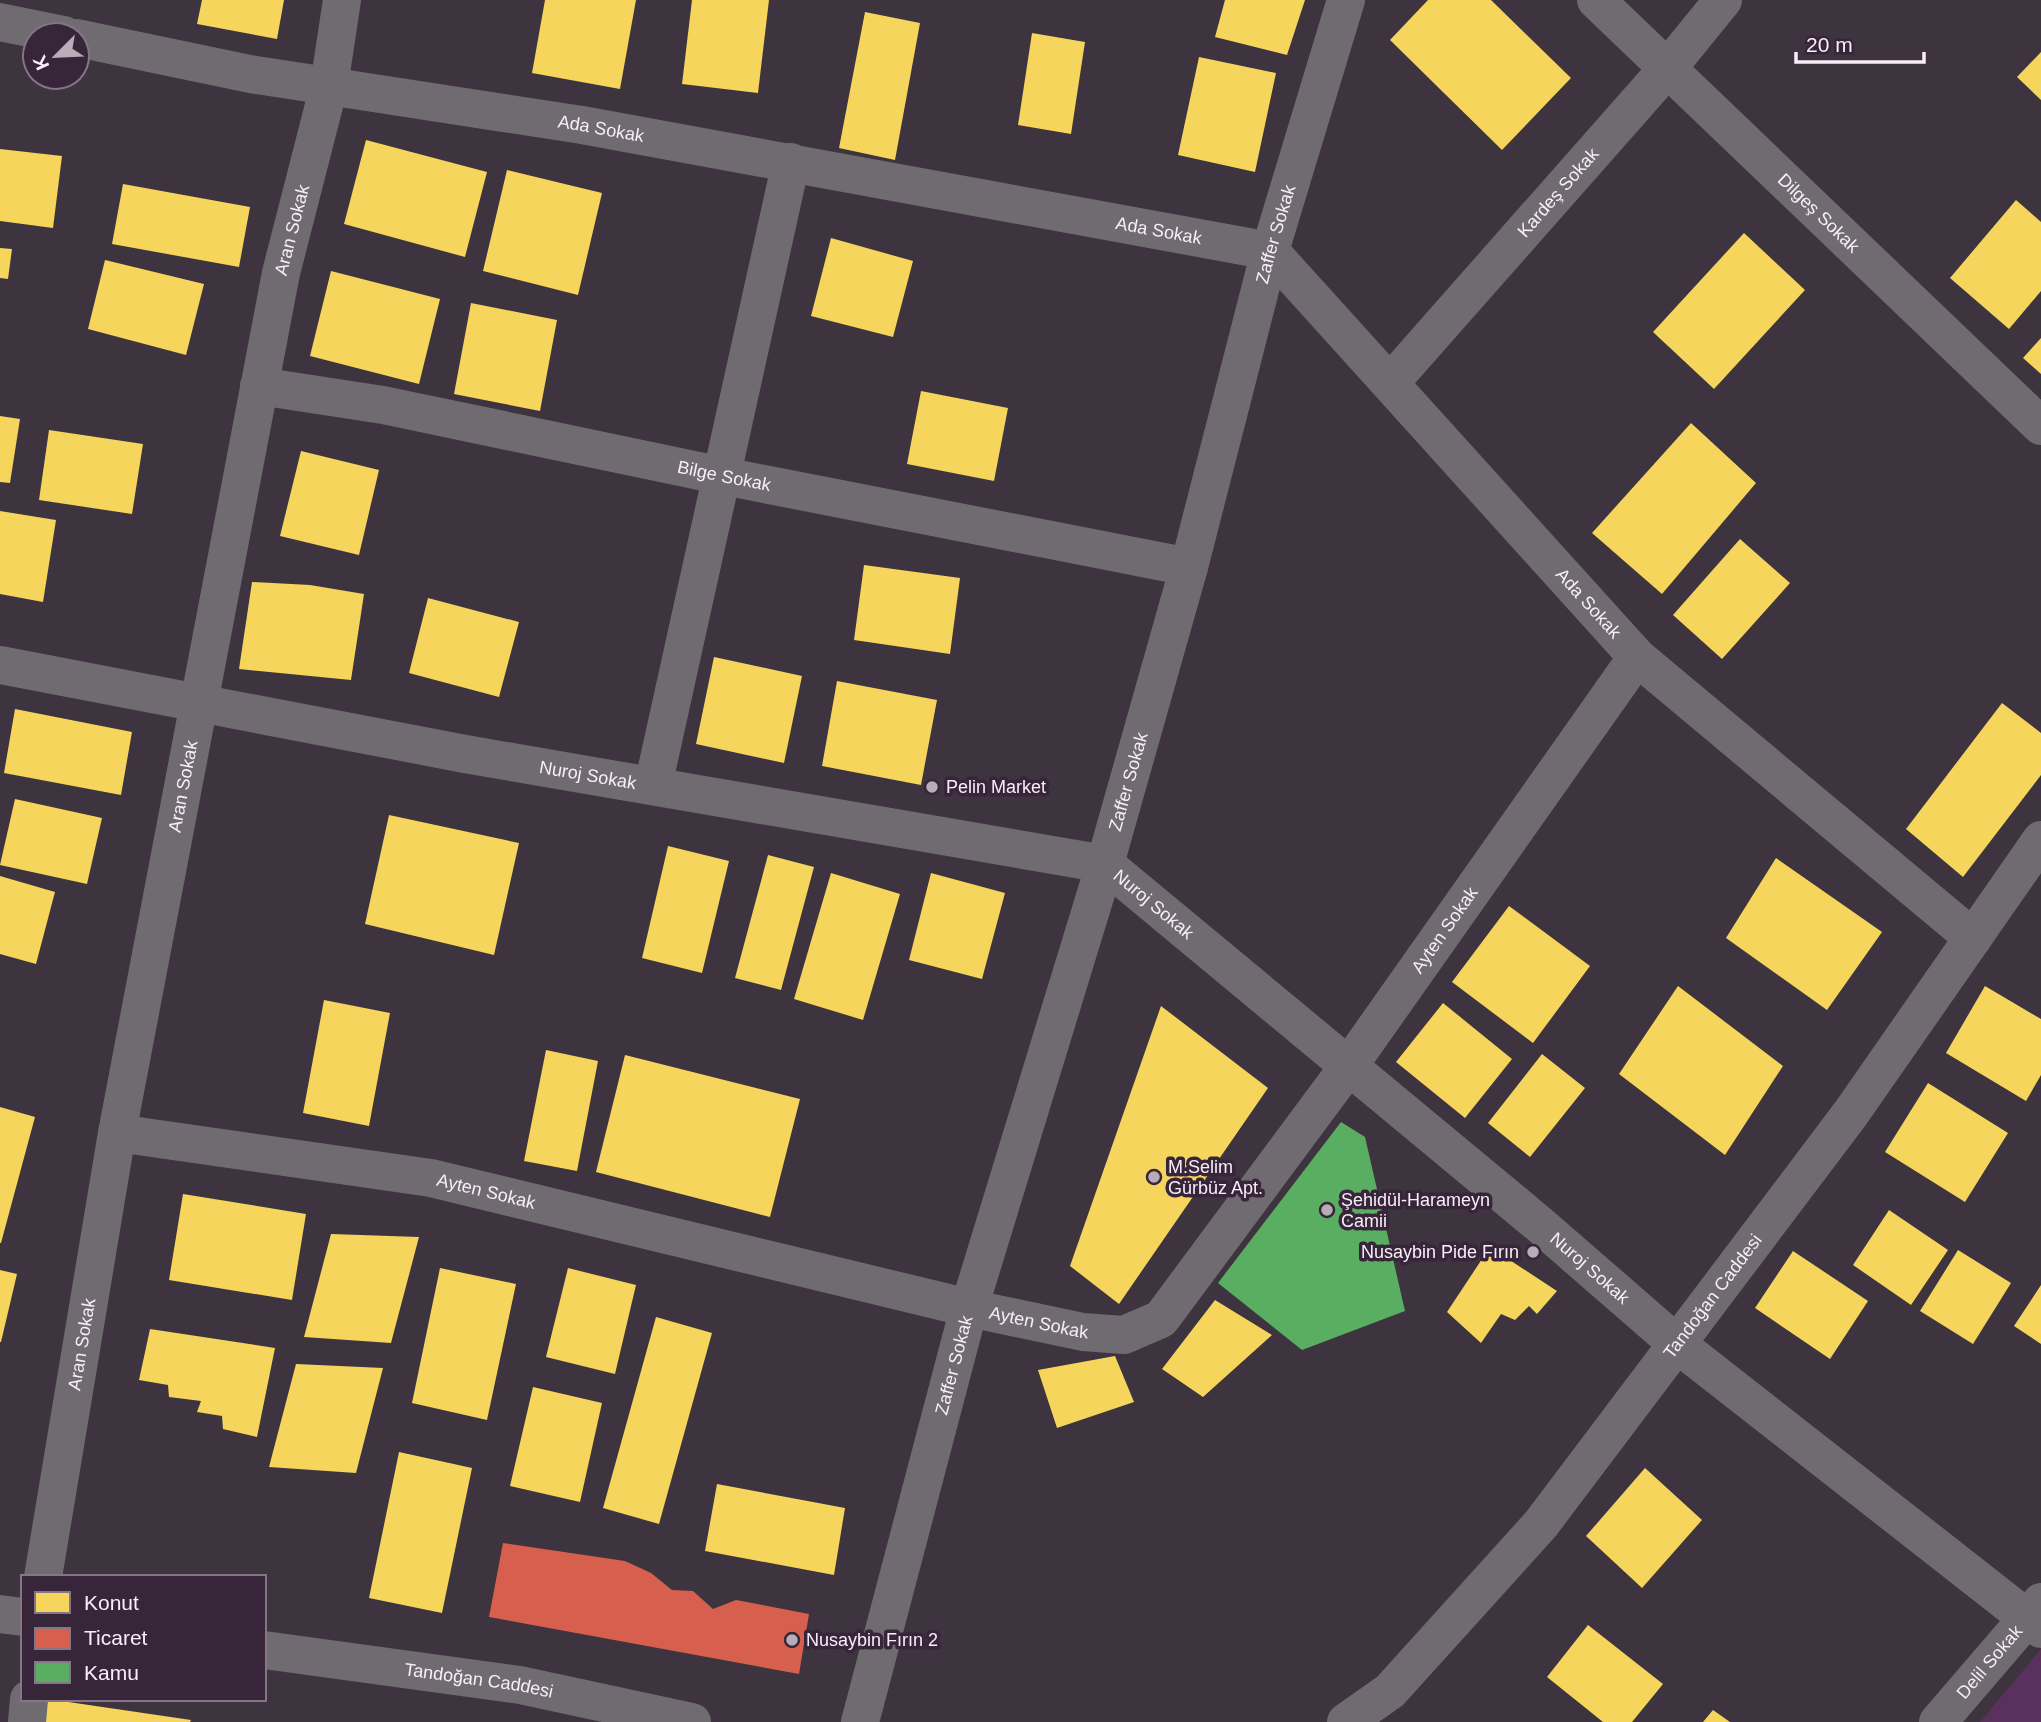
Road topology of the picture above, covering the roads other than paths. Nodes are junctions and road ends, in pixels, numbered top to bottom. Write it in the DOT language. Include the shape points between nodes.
graph roads {
  1 [pos="342,0"];
  2 [pos="1346,0"];
  3 [pos="1596,0"];
  4 [pos="1723,0"];
  5 [pos="0,22"];
  6 [pos="21,26"];
  7 [pos="91,41"];
  8 [pos="1667,69"];
  9 [pos="329,86"];
  10 [pos="791,162"];
  11 [pos="1270,251"];
  12 [pos="1390,383"];
  13 [pos="259,386"];
  14 [pos="2041,426"];
  15 [pos="723,476"];
  16 [pos="1189,567"];
  17 [pos="1637,657"];
  18 [pos="0,665"];
  19 [pos="200,701"];
  20 [pos="653,786"];
  21 [pos="2041,840"];
  22 [pos="1105,864"];
  23 [pos="1973,938"];
  24 [pos="1348,1067"];
  25 [pos="117,1133"];
  26 [pos="969,1308"];
  27 [pos="1676,1344"];
  28 [pos="43,1575"];
  29 [pos="0,1614"];
  30 [pos="2036,1616"];
  31 [pos="21,1617"];
  32 [pos="266,1650"];
  33 [pos="29,1701"];
  34 [pos="27,1722"];
  35 [pos="692,1722"];
  36 [pos="860,1722"];
  37 [pos="1346,1722"];
  38 [pos="1938,1722"];
  1 -- 9 [label="street, Aran Sokak"];
  2 -- 11 [label="street, Zaffer Sokak"];
  3 -- 8 [label="street, Dilgeş Sokak"];
  4 -- 8 [label="street, Kardeş Sokak"];
  5 -- 6 [label="street"];
  7 -- 9 [label="street, Ada Sokak"];
  8 -- 12 [label="street, Kardeş Sokak"];
  8 -- 14 [label="street, Dilgeş Sokak"];
  9 -- 10 [label="street, Ada Sokak"];
  9 -- 13 [label="street, Aran Sokak" via="281,273"];
  10 -- 11 [label="street, Ada Sokak"];
  10 -- 15 [label="street"];
  11 -- 12 [label="street, Ada Sokak"];
  11 -- 16 [label="street, Zaffer Sokak"];
  12 -- 17 [label="street, Ada Sokak"];
  13 -- 15 [label="street, Bilge Sokak" via="383,405"];
  13 -- 19 [label="street, Aran Sokak"];
  15 -- 16 [label="street, Bilge Sokak"];
  15 -- 20 [label="street"];
  16 -- 22 [label="street, Zaffer Sokak"];
  17 -- 23 [label="street, Ada Sokak"];
  17 -- 24 [label="street, Ayten Sokak"];
  18 -- 19 [label="street, Nuroj Sokak"];
  19 -- 20 [label="street, Nuroj Sokak"];
  19 -- 25 [label="street, Aran Sokak"];
  20 -- 22 [label="street, Nuroj Sokak"];
  21 -- 23 [label="street, Tandoğan Caddesi"];
  22 -- 24 [label="street, Nuroj Sokak"];
  22 -- 26 [label="street, Zaffer Sokak"];
  23 -- 27 [label="street, Tandoğan Caddesi" via="1851,1113"];
  24 -- 26 [label="street, Ayten Sokak" via="1161,1319 1124,1335 1083,1332"];
  24 -- 27 [label="street, Nuroj Sokak"];
  25 -- 26 [label="street, Ayten Sokak" via="432,1178"];
  25 -- 28 [label="street, Aran Sokak"];
  26 -- 36 [label="street, Zaffer Sokak"];
  27 -- 30 [label="street, Nuroj Sokak"];
  27 -- 37 [label="street, Tandoğan Caddesi" via="1541,1524 1390,1691"];
  29 -- 31 [label="street"];
  30 -- 38 [label="street, Delil Sokak"];
  32 -- 35 [label="street, Tandoğan Caddesi" via="520,1685"];
  33 -- 34 [label="street"];
}
